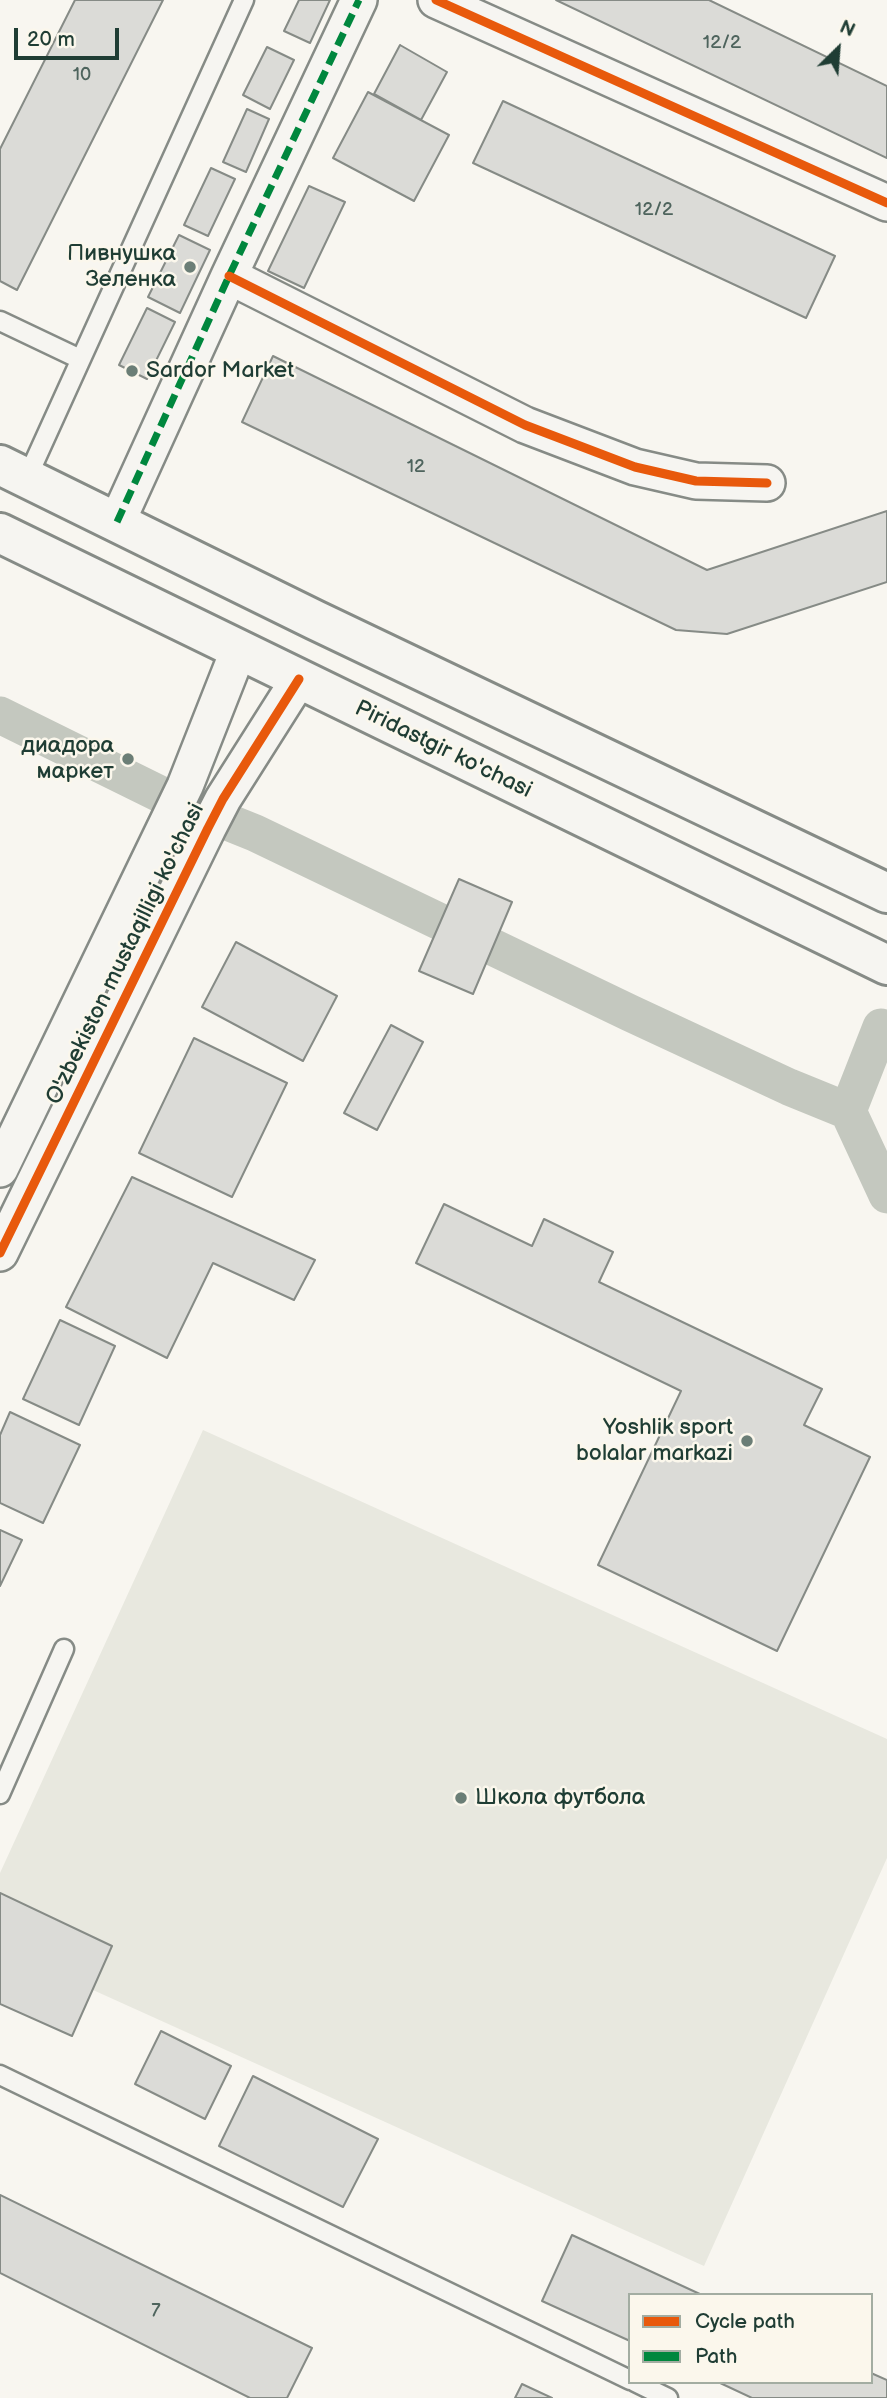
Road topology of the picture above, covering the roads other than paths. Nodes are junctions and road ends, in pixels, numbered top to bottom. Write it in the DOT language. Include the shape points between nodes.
graph roads {
  1 [pos="244,0"];
  2 [pos="359,0"];
  3 [pos="436,0"];
  4 [pos="887,203"];
  5 [pos="229,275"];
  6 [pos="0,321"];
  7 [pos="80,359"];
  8 [pos="13,472"];
  9 [pos="767,483"];
  10 [pos="117,522"];
  11 [pos="0,533"];
  12 [pos="239,649"];
  13 [pos="299,679"];
  14 [pos="887,893"];
  15 [pos="887,965"];
  16 [pos="0,1169"];
  17 [pos="0,1253"];
  18 [pos="64,1649"];
  19 [pos="0,1794"];
  20 [pos="0,2075"];
  21 [pos="628,2378"];
  22 [pos="639,2384"];
  23 [pos="668,2398"];
  1 -- 7 [label="lane"];
  2 -- 5 [label="street"];
  3 -- 4 [label="street"];
  5 -- 9 [label="street" via="525,425 635,467 696,481"];
  5 -- 10 [label="street"];
  6 -- 7 [label="lane"];
  7 -- 8 [label="lane"];
  8 -- 10 [label="main road"];
  10 -- 14 [label="main road"];
  11 -- 12 [label="main road, Piridastgir ko'chasi"];
  12 -- 13 [label="main road, Piridastgir ko'chasi"];
  12 -- 16 [label="street, O'zbekiston mustaqilligi ko'chasi" via="178,800"];
  13 -- 15 [label="main road, Piridastgir ko'chasi"];
  13 -- 17 [label="street, O'zbekiston mustaqilligi ko'chasi" via="216,813"];
  18 -- 19 [label="lane"];
  20 -- 21 [label="lane"];
  22 -- 23 [label="lane"];
}
